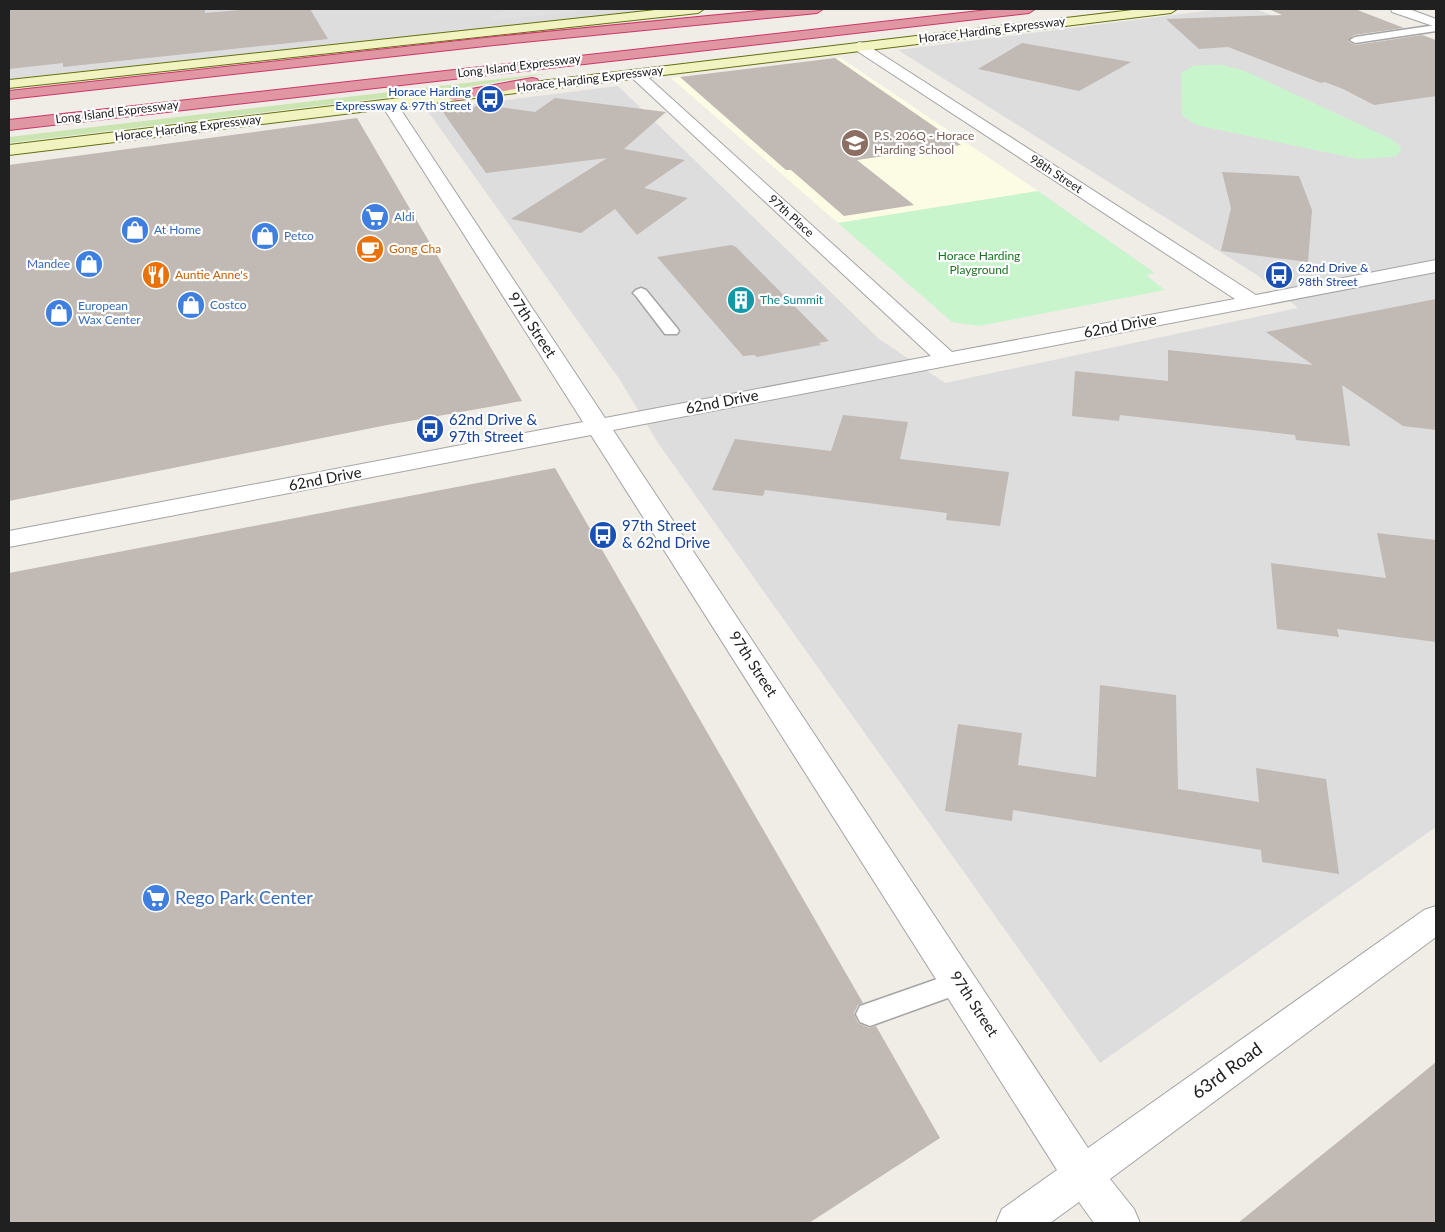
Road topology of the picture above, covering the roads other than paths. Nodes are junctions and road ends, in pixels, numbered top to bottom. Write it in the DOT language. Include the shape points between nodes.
graph roads {
  1 [pos="698,9"];
  2 [pos="768,9"];
  3 [pos="817,9"];
  4 [pos="1029,9"];
  5 [pos="1171,9"];
  6 [pos="1397,9"];
  7 [pos="833,16"];
  8 [pos="1436,23"];
  9 [pos="887,25"];
  10 [pos="1436,28"];
  11 [pos="1355,40"];
  12 [pos="494,41"];
  13 [pos="859,46"];
  14 [pos="635,74"];
  15 [pos="9,84"];
  16 [pos="197,88"];
  17 [pos="9,95"];
  18 [pos="455,96"];
  19 [pos="389,104"];
  20 [pos="9,125"];
  21 [pos="9,150"];
  22 [pos="1436,266"];
  23 [pos="641,293"];
  24 [pos="1252,301"];
  25 [pos="671,331"];
  26 [pos="948,360"];
  27 [pos="598,426"];
  28 [pos="9,539"];
  29 [pos="1436,919"];
  30 [pos="960,982"];
  31 [pos="870,1014"];
  32 [pos="1084,1176"];
  33 [pos="1017,1223"];
  34 [pos="1119,1223"];
  1 -- 15 [label="main road"];
  2 -- 12 [label="highway"];
  3 -- 12 [label="highway"];
  4 -- 9 [label="highway, Long Island Expressway"];
  5 -- 13 [label="main road, Horace Harding Expressway"];
  6 -- 8 [label="street"];
  7 -- 16 [label="highway, Long Island Expressway"];
  9 -- 18 [label="highway"];
  9 -- 20 [label="highway, Long Island Expressway"];
  10 -- 11 [label="lane"];
  12 -- 17 [label="highway"];
  13 -- 14 [label="main road, Horace Harding Expressway"];
  13 -- 24 [label="street, 98th Street"];
  14 -- 18 [label="main road, Horace Harding Expressway"];
  14 -- 26 [label="street, 97th Place"];
  18 -- 19 [label="main road, Horace Harding Expressway"];
  19 -- 21 [label="main road, Horace Harding Expressway"];
  19 -- 27 [label="street, 97th Street"];
  22 -- 24 [label="street, 62nd Drive"];
  23 -- 25 [label="lane"];
  24 -- 26 [label="street, 62nd Drive"];
  26 -- 27 [label="street, 62nd Drive"];
  27 -- 28 [label="street, 62nd Drive"];
  27 -- 30 [label="street, 97th Street"];
  29 -- 32 [label="street, 63rd Road"];
  30 -- 31 [label="lane"];
  30 -- 32 [label="street, 97th Street"];
  32 -- 33 [label="street, 63rd Road"];
  32 -- 34 [label="street, 97th Street"];
}
